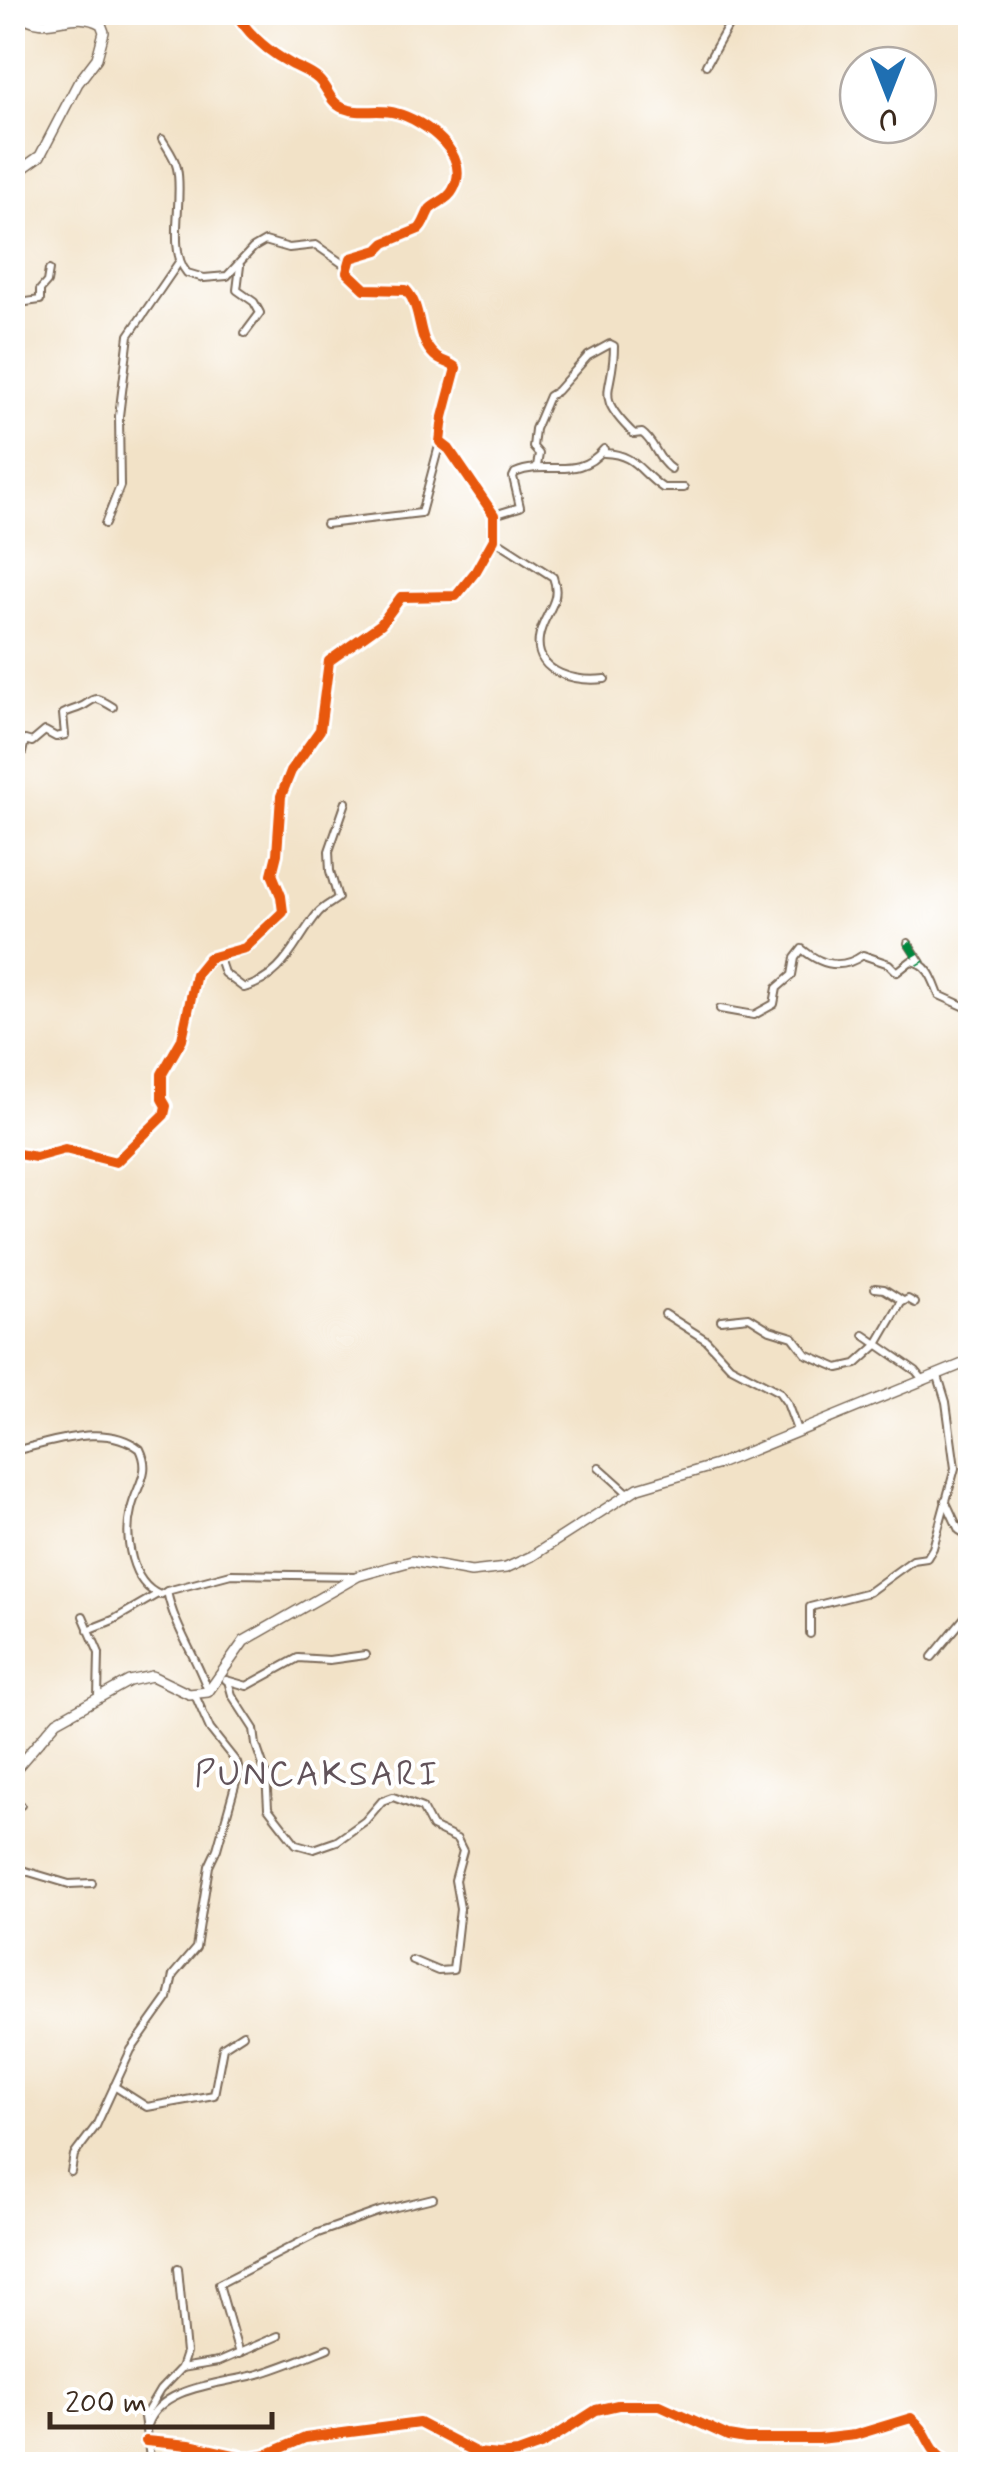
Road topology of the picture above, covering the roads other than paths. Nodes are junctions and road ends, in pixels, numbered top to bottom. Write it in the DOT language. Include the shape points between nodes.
graph roads {
  1 [pos="16,12"];
  2 [pos="235,12"];
  3 [pos="736,12"];
  4 [pos="706,64"];
  5 [pos="162,139"];
  6 [pos="12,176"];
  7 [pos="180,261"];
  8 [pos="240,264"];
  9 [pos="347,266"];
  10 [pos="48,270"];
  11 [pos="12,304"];
  12 [pos="245,333"];
  13 [pos="440,442"];
  14 [pos="537,466"];
  15 [pos="671,469"];
  16 [pos="684,488"];
  17 [pos="494,515"];
  18 [pos="104,524"];
  19 [pos="326,524"];
  20 [pos="494,539"];
  21 [pos="605,679"];
  22 [pos="113,707"];
  23 [pos="12,758"];
  24 [pos="346,802"];
  25 [pos="908,943"];
  26 [pos="218,955"];
  27 [pos="921,964"];
  28 [pos="720,1009"];
  29 [pos="970,1009"];
  30 [pos="12,1153"];
  31 [pos="875,1288"];
  32 [pos="903,1301"];
  33 [pos="914,1303"];
  34 [pos="666,1314"];
  35 [pos="720,1320"];
  36 [pos="864,1336"];
  37 [pos="876,1346"];
  38 [pos="970,1361"];
  39 [pos="938,1376"];
  40 [pos="925,1382"];
  41 [pos="797,1430"];
  42 [pos="12,1451"];
  43 [pos="599,1467"];
  44 [pos="628,1493"];
  45 [pos="945,1498"];
  46 [pos="970,1538"];
  47 [pos="358,1576"];
  48 [pos="168,1591"];
  49 [pos="157,1594"];
  50 [pos="970,1611"];
  51 [pos="83,1616"];
  52 [pos="967,1621"];
  53 [pos="88,1630"];
  54 [pos="810,1634"];
  55 [pos="365,1655"];
  56 [pos="932,1657"];
  57 [pos="224,1680"];
  58 [pos="208,1692"];
  59 [pos="195,1695"];
  60 [pos="98,1698"];
  61 [pos="12,1773"];
  62 [pos="12,1800"];
  63 [pos="22,1805"];
  64 [pos="12,1867"];
  65 [pos="92,1883"];
  66 [pos="412,1960"];
  67 [pos="243,2034"];
  68 [pos="114,2086"];
  69 [pos="71,2172"];
  70 [pos="433,2198"];
  71 [pos="178,2268"];
  72 [pos="278,2336"];
  73 [pos="328,2348"];
  74 [pos="239,2354"];
  75 [pos="181,2368"];
  76 [pos="144,2431"];
  77 [pos="146,2440"];
  78 [pos="151,2464"];
  79 [pos="954,2464"];
  1 -- 6 [label="main road" via="50,25 92,19 104,32 97,58 40,156"];
  2 -- 9 [label="street" via="250,34 316,77 340,107 410,119 435,134 454,158 455,186 419,230 351,258"];
  3 -- 4 [label="street"];
  5 -- 7 [label="street" via="176,162"];
  7 -- 8 [label="street" via="187,273 204,278 228,276"];
  7 -- 18 [label="street" via="128,335 120,486"];
  8 -- 9 [label="street" via="268,242 316,245"];
  8 -- 12 [label="street" via="238,290 260,312"];
  9 -- 13 [label="street" via="365,288 406,290 416,303 422,337 434,355 456,368"];
  10 -- 11 [label="street" via="39,302"];
  13 -- 17 [label="street"];
  13 -- 19 [label="street" via="421,514"];
  14 -- 15 [label="street" via="533,447 548,396 610,344 610,408 634,434 650,438"];
  14 -- 16 [label="street" via="590,463 604,449 632,460 663,488"];
  14 -- 17 [label="street" via="514,474 519,508"];
  17 -- 20 [label="street"];
  20 -- 21 [label="street" via="553,577 556,599 538,638 548,665 574,680"];
  20 -- 26 [label="street" via="459,594 401,597 381,624 328,660 322,722 292,771 279,809 272,874 283,912 246,948"];
  22 -- 23 [label="street" via="91,698 63,714 65,735 45,731 25,740 22,753"];
  24 -- 26 [label="street" via="329,851 338,898 319,912 294,953 270,976 244,988 224,973"];
  25 -- 27 [label="street"];
  26 -- 30 [label="street" via="203,963 192,982 182,1039 162,1074 164,1115 127,1153 110,1162 64,1148 36,1156"];
  27 -- 28 [label="street" via="911,962 897,972 863,954 854,963 832,966 802,949 774,1004 754,1014"];
  27 -- 29 [label="street" via="940,995"];
  31 -- 32 [label="street"];
  32 -- 33 [label="street"];
  32 -- 37 [label="street"];
  34 -- 41 [label="street" via="706,1340 730,1366 778,1392"];
  35 -- 37 [label="street" via="750,1317 838,1368 856,1364"];
  36 -- 37 [label="street"];
  37 -- 40 [label="street"];
  38 -- 39 [label="main road"];
  39 -- 40 [label="main road"];
  39 -- 45 [label="street" via="954,1458"];
  40 -- 41 [label="main road"];
  41 -- 44 [label="main road"];
  42 -- 49 [label="street" via="102,1436 138,1446 145,1476 131,1510 131,1550 143,1584"];
  43 -- 44 [label="street"];
  44 -- 47 [label="main road" via="506,1568 471,1572 412,1561"];
  45 -- 46 [label="street" via="959,1530"];
  45 -- 54 [label="street" via="927,1558 913,1560 869,1592 810,1606"];
  47 -- 48 [label="street" via="231,1574"];
  47 -- 57 [label="main road" via="244,1641"];
  48 -- 49 [label="street"];
  48 -- 58 [label="street"];
  49 -- 53 [label="street"];
  50 -- 52 [label="street"];
  51 -- 53 [label="street"];
  52 -- 56 [label="street"];
  53 -- 60 [label="street" via="99,1653"];
  55 -- 57 [label="street" via="298,1658 247,1686"];
  57 -- 58 [label="main road"];
  57 -- 66 [label="street" via="254,1729 268,1808 296,1844 314,1849 337,1841 393,1797 422,1808 432,1826 458,1839 463,1851 455,1880 460,1908 454,1970"];
  58 -- 59 [label="main road"];
  59 -- 60 [label="main road" via="148,1676"];
  59 -- 68 [label="street" via="210,1729 237,1763 238,1777 209,1866 196,1948 175,1971 168,1998"];
  60 -- 61 [label="main road" via="57,1721"];
  62 -- 63 [label="street"];
  64 -- 65 [label="street" via="69,1884"];
  67 -- 68 [label="street" via="223,2046 214,2095 147,2106"];
  68 -- 69 [label="street"];
  70 -- 74 [label="street" via="328,2228 219,2284"];
  71 -- 75 [label="street" via="186,2353"];
  72 -- 74 [label="street"];
  73 -- 76 [label="street" via="175,2396 152,2411"];
  74 -- 75 [label="street"];
  75 -- 76 [label="street" via="148,2407"];
  76 -- 77 [label="street"];
  77 -- 78 [label="street"];
  77 -- 79 [label="street" via="247,2458 305,2438 419,2424 477,2453 509,2454 543,2444 596,2410 638,2404 669,2407 746,2439 854,2436 911,2418 938,2458"];
}
